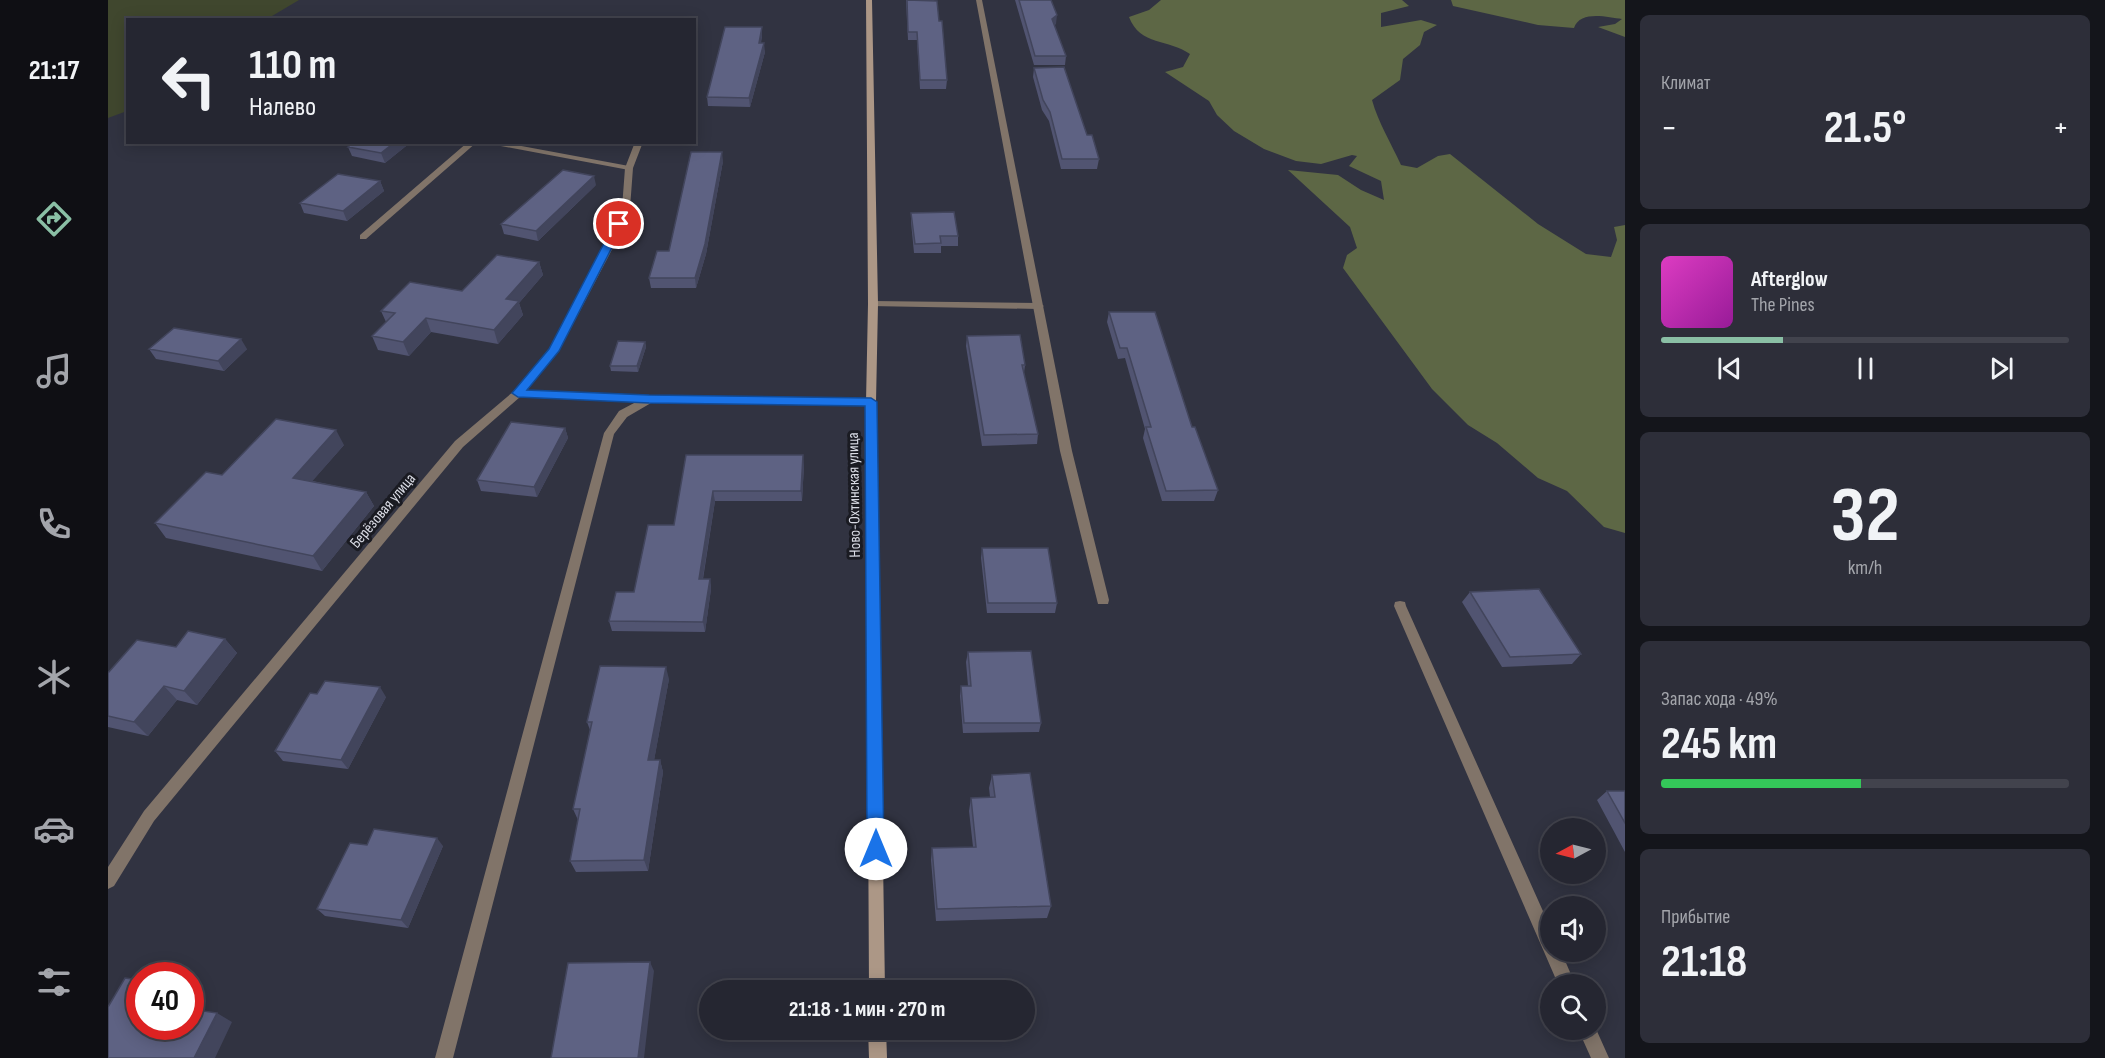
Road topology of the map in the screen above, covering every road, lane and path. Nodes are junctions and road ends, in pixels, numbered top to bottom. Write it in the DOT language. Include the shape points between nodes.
graph roads {
  1 [pos="869,0"];
  2 [pos="979,0"];
  3 [pos="471,144"];
  4 [pos="495,144"];
  5 [pos="638,144"];
  6 [pos="629,168"];
  7 [pos="363,237"];
  8 [pos="873,304"];
  9 [pos="1039,306"];
  10 [pos="518,393"];
  11 [pos="649,399"];
  12 [pos="871,402"];
  13 [pos="1102,600"];
  14 [pos="1400,606"];
  15 [pos="108,881"];
  16 [pos="1540,922"];
  17 [pos="877,980"];
  18 [pos="877,1040"];
  19 [pos="1592,1040"];
  20 [pos="444,1058"];
  21 [pos="878,1058"];
  22 [pos="1600,1058"];
  1 -- 8 [label="street, Ново-Охтинская улица"];
  2 -- 9 [label="street"];
  3 -- 7 [label="street"];
  4 -- 6 [label="street"];
  5 -- 6 [label="street, Берёзовая улица"];
  6 -- 10 [label="street, Берёзовая улица" via="626,208 613,240 554,351"];
  8 -- 9 [label="street"];
  8 -- 12 [label="street, Ново-Охтинская улица"];
  9 -- 13 [label="street" via="1066,451"];
  10 -- 11 [label="street"];
  10 -- 15 [label="street, Берёзовая улица" via="459,444 149,816"];
  11 -- 12 [label="street"];
  11 -- 20 [label="street" via="623,414 609,433"];
  12 -- 17 [label="street, Ново-Охтинская улица"];
  14 -- 16 [label="street"];
  18 -- 21 [label="street"];
  19 -- 22 [label="street"];
}
